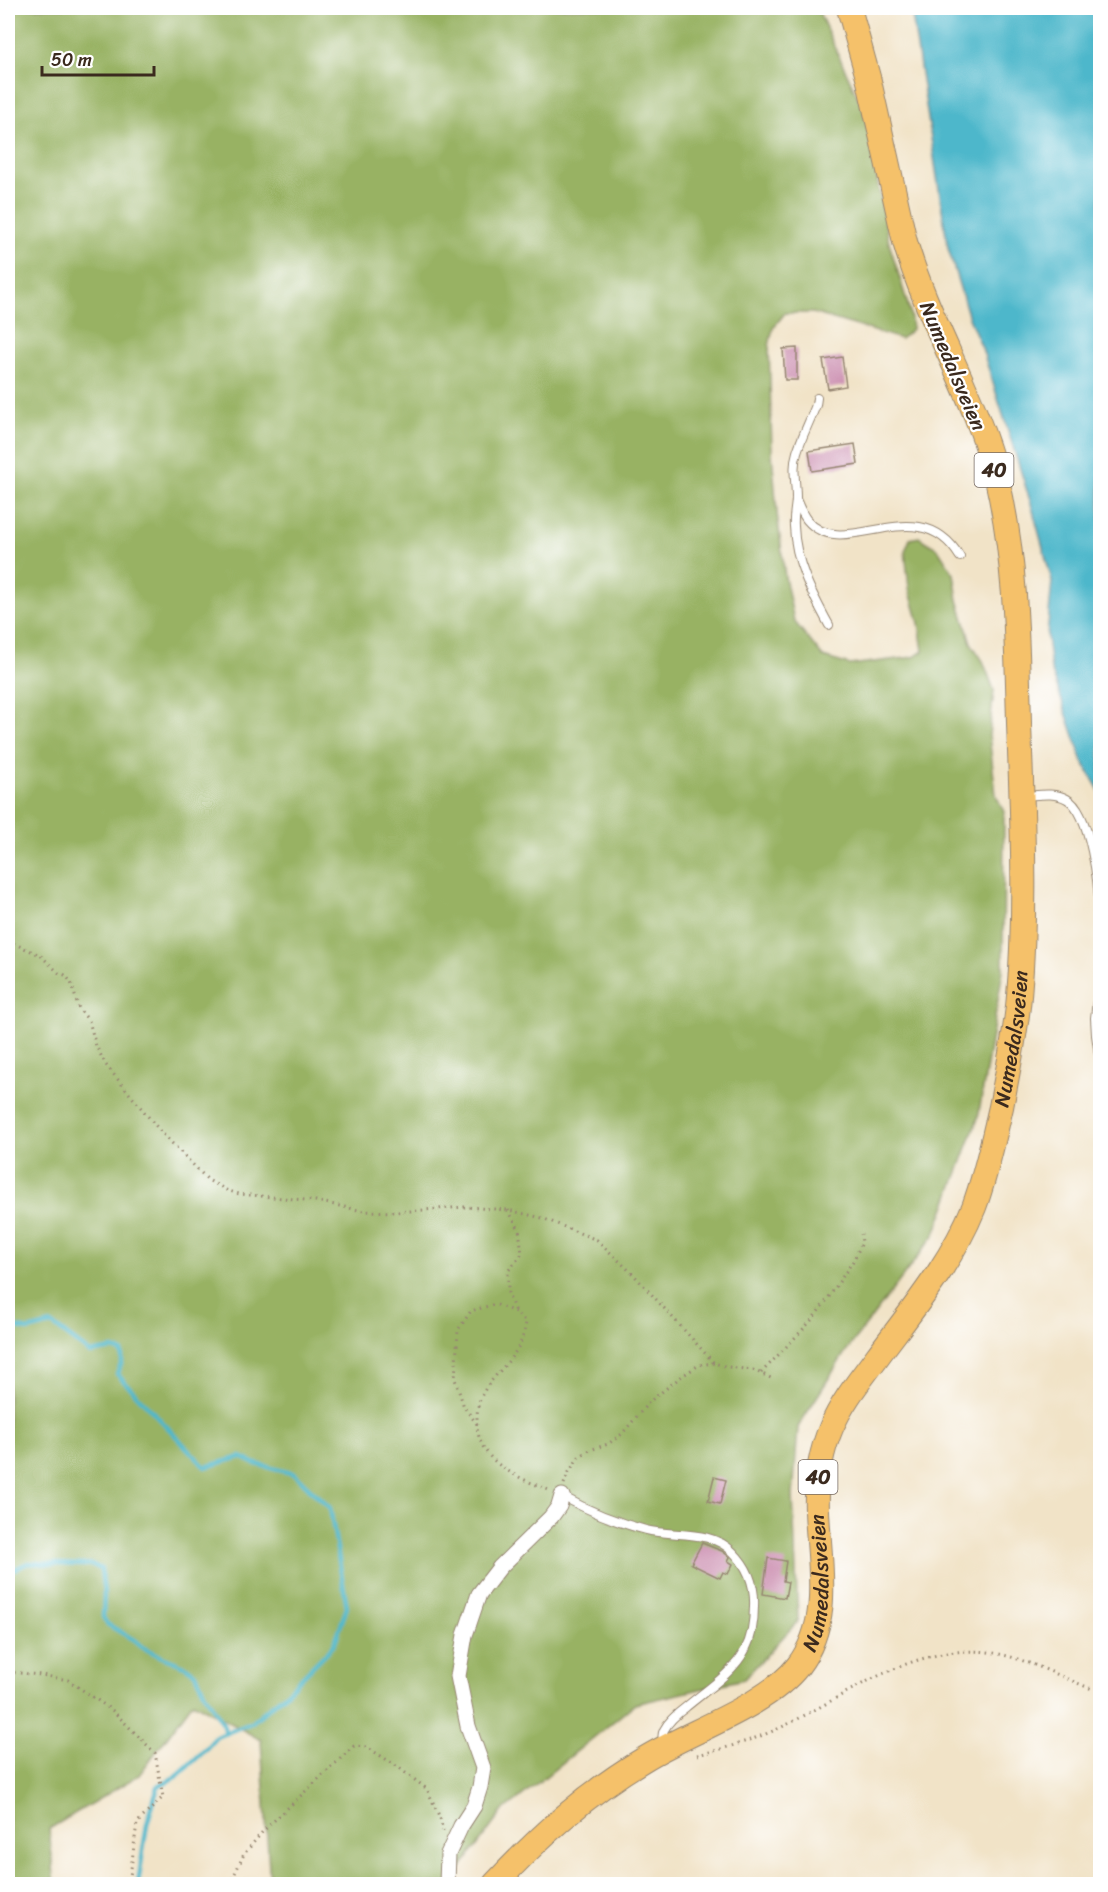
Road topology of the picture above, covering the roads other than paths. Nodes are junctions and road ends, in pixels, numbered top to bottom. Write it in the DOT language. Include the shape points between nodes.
graph roads {
  1 [pos="847,12"];
  2 [pos="817,398"];
  3 [pos="796,498"];
  4 [pos="960,557"];
  5 [pos="829,625"];
  6 [pos="1022,797"];
  7 [pos="1101,914"];
  8 [pos="1101,929"];
  9 [pos="1101,1062"];
  10 [pos="562,1496"];
  11 [pos="666,1746"];
  12 [pos="447,1884"];
  13 [pos="495,1884"];
  1 -- 6 [label="main road, Numedalsveien / 40" via="869,81 912,266 977,420 1004,513 1015,611"];
  2 -- 3 [label="lane" via="796,453"];
  3 -- 4 [label="lane" via="808,521 826,532 850,534 895,525 913,526 940,536 952,544"];
  3 -- 5 [label="lane" via="795,544 801,568"];
  6 -- 7 [label="lane" via="1058,795 1074,804 1091,847"];
  6 -- 11 [label="main road, Numedalsveien / 40" via="1019,997 1010,1064 992,1145 972,1212 955,1244 926,1291 854,1388 829,1432 818,1475 823,1586 812,1643 800,1664 778,1686"];
  8 -- 9 [label="lane" via="1095,1018"];
  10 -- 11 [label="lane" via="644,1530 690,1534 721,1544 734,1553 750,1578 754,1617 746,1650 668,1724 662,1739"];
  10 -- 12 [label="street" via="551,1517 500,1567 479,1594 465,1635 458,1676 468,1726 483,1768 474,1806 448,1854"];
  11 -- 13 [label="main road, Numedalsveien / 40" via="586,1797"];
}
